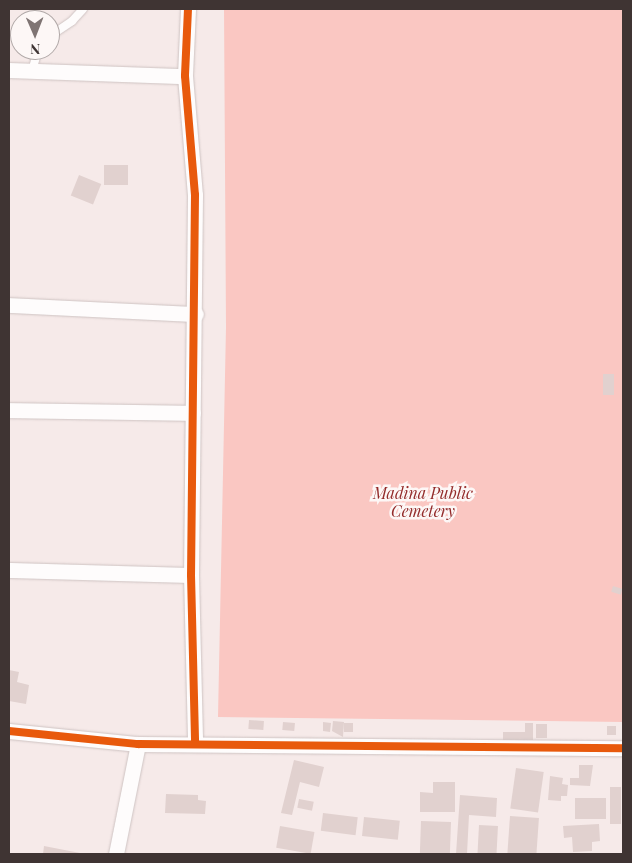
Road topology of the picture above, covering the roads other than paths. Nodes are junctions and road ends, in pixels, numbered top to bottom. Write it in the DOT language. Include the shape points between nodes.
graph roads {
  1 [pos="82,9"];
  2 [pos="188,9"];
  3 [pos="60,29"];
  4 [pos="35,60"];
  5 [pos="9,70"];
  6 [pos="32,71"];
  7 [pos="185,76"];
  8 [pos="9,305"];
  9 [pos="196,314"];
  10 [pos="9,410"];
  11 [pos="193,413"];
  12 [pos="9,570"];
  13 [pos="192,575"];
  14 [pos="9,731"];
  15 [pos="138,744"];
  16 [pos="195,744"];
  17 [pos="623,748"];
  18 [pos="116,854"];
  1 -- 3 [label="lane"];
  2 -- 7 [label="street"];
  4 -- 6 [label="lane"];
  5 -- 6 [label="street"];
  6 -- 7 [label="street"];
  7 -- 9 [label="street" via="195,196"];
  8 -- 9 [label="street"];
  9 -- 11 [label="street"];
  10 -- 11 [label="street"];
  11 -- 13 [label="street"];
  12 -- 13 [label="street"];
  13 -- 16 [label="street"];
  14 -- 15 [label="street"];
  15 -- 16 [label="street"];
  15 -- 18 [label="street"];
  16 -- 17 [label="street"];
}
